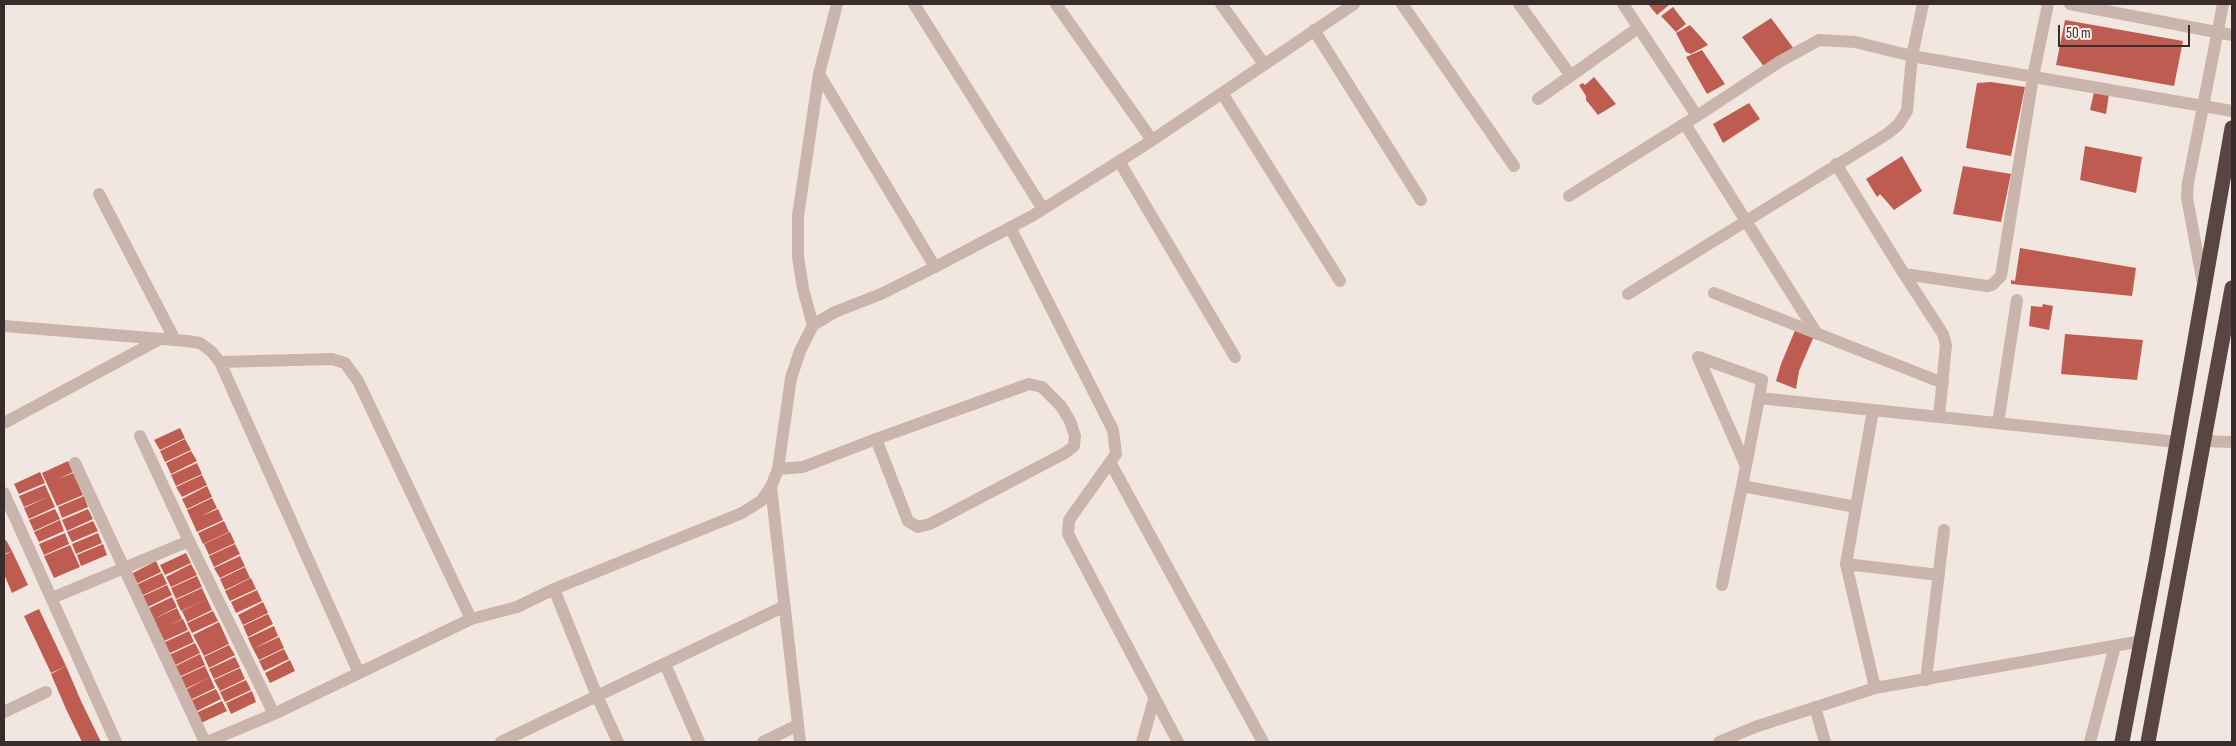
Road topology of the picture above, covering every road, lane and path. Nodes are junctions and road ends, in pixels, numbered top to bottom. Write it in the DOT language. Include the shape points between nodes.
graph roads {
  1 [pos="837,4"];
  2 [pos="914,4"];
  3 [pos="1056,4"];
  4 [pos="1221,4"];
  5 [pos="1354,4"];
  6 [pos="1402,4"];
  7 [pos="1519,4"];
  8 [pos="1623,4"];
  9 [pos="1922,4"];
  10 [pos="2048,4"];
  11 [pos="2070,4"];
  12 [pos="2222,4"];
  13 [pos="1638,28"];
  14 [pos="1314,30"];
  15 [pos="2217,32"];
  16 [pos="2232,35"];
  17 [pos="1912,56"];
  18 [pos="1264,64"];
  19 [pos="819,74"];
  20 [pos="1571,76"];
  21 [pos="2033,77"];
  22 [pos="1222,93"];
  23 [pos="1538,99"];
  24 [pos="2202,106"];
  25 [pos="2232,111"];
  26 [pos="1697,116"];
  27 [pos="1685,124"];
  28 [pos="2232,128"];
  29 [pos="1152,140"];
  30 [pos="1119,161"];
  31 [pos="1836,164"];
  32 [pos="1514,166"];
  33 [pos="99,194"];
  34 [pos="1570,196"];
  35 [pos="1421,200"];
  36 [pos="1043,209"];
  37 [pos="1746,220"];
  38 [pos="1010,228"];
  39 [pos="935,268"];
  40 [pos="1904,274"];
  41 [pos="1340,281"];
  42 [pos="2232,288"];
  43 [pos="2204,289"];
  44 [pos="1714,293"];
  45 [pos="1628,294"];
  46 [pos="2017,300"];
  47 [pos="813,325"];
  48 [pos="4,326"];
  49 [pos="1817,334"];
  50 [pos="161,339"];
  51 [pos="175,340"];
  52 [pos="1235,357"];
  53 [pos="220,362"];
  54 [pos="1943,383"];
  55 [pos="1759,398"];
  56 [pos="1873,410"];
  57 [pos="1940,417"];
  58 [pos="4,423"];
  59 [pos="1998,423"];
  60 [pos="140,436"];
  61 [pos="876,439"];
  62 [pos="2204,441"];
  63 [pos="2178,442"];
  64 [pos="2232,442"];
  65 [pos="1110,462"];
  66 [pos="75,463"];
  67 [pos="1746,466"];
  68 [pos="778,469"];
  69 [pos="1742,486"];
  70 [pos="771,487"];
  71 [pos="4,493"];
  72 [pos="1856,507"];
  73 [pos="1944,530"];
  74 [pos="189,541"];
  75 [pos="1846,564"];
  76 [pos="123,569"];
  77 [pos="1939,575"];
  78 [pos="1722,585"];
  79 [pos="554,589"];
  80 [pos="52,598"];
  81 [pos="785,606"];
  82 [pos="471,618"];
  83 [pos="2142,641"];
  84 [pos="2116,646"];
  85 [pos="665,664"];
  86 [pos="360,673"];
  87 [pos="1926,680"];
  88 [pos="1875,688"];
  89 [pos="46,692"];
  90 [pos="597,696"];
  91 [pos="1154,699"];
  92 [pos="5,707"];
  93 [pos="1815,707"];
  94 [pos="274,714"];
  95 [pos="798,725"];
  96 [pos="116,742"];
  97 [pos="206,742"];
  98 [pos="501,742"];
  99 [pos="618,742"];
  100 [pos="699,742"];
  101 [pos="763,742"];
  102 [pos="800,742"];
  103 [pos="1142,742"];
  104 [pos="1178,742"];
  105 [pos="1263,742"];
  106 [pos="1719,742"];
  107 [pos="1824,742"];
  108 [pos="2090,742"];
  109 [pos="2122,742"];
  110 [pos="2148,742"];
  1 -- 19 [label="street"];
  2 -- 36 [label="street"];
  3 -- 29 [label="street"];
  4 -- 18 [label="street"];
  5 -- 14 [label="street"];
  6 -- 32 [label="street"];
  7 -- 20 [label="street"];
  8 -- 13 [label="street"];
  9 -- 17 [label="street"];
  10 -- 21 [label="street"];
  11 -- 15 [label="street"];
  12 -- 15 [label="street"];
  13 -- 20 [label="street"];
  13 -- 26 [label="street"];
  14 -- 18 [label="street"];
  14 -- 35 [label="street"];
  15 -- 16 [label="street"];
  15 -- 24 [label="street"];
  17 -- 21 [label="street"];
  17 -- 26 [label="street" via="1855,42 1819,40"];
  17 -- 31 [label="street" via="1907,111 1898,125"];
  18 -- 22 [label="street"];
  19 -- 39 [label="street"];
  19 -- 47 [label="street" via="798,216 798,257"];
  20 -- 23 [label="street"];
  21 -- 24 [label="street"];
  21 -- 40 [label="street" via="2001,276 1987,286"];
  22 -- 29 [label="street"];
  22 -- 41 [label="street"];
  24 -- 25 [label="street"];
  24 -- 43 [label="street" via="2187,198"];
  26 -- 27 [label="street"];
  27 -- 34 [label="street"];
  27 -- 37 [label="street"];
  28 -- 43 [label="highway"];
  29 -- 30 [label="street"];
  30 -- 36 [label="street"];
  30 -- 52 [label="street"];
  31 -- 37 [label="street"];
  31 -- 40 [label="street"];
  33 -- 51 [label="street"];
  36 -- 38 [label="street"];
  37 -- 45 [label="street"];
  37 -- 49 [label="street"];
  38 -- 39 [label="street"];
  38 -- 65 [label="street" via="1113,430 1116,454"];
  39 -- 47 [label="street"];
  40 -- 54 [label="street" via="1943,334 1946,345"];
  42 -- 62 [label="highway"];
  43 -- 63 [label="highway"];
  44 -- 49 [label="street"];
  46 -- 59 [label="street"];
  47 -- 68 [label="street" via="800,351 792,378"];
  48 -- 50 [label="street"];
  49 -- 54 [label="street"];
  50 -- 51 [label="street"];
  50 -- 58 [label="street"];
  51 -- 53 [label="street" via="200,343"];
  53 -- 82 [label="street" via="332,360 345,363 358,381"];
  53 -- 86 [label="street"];
  54 -- 57 [label="street"];
  55 -- 56 [label="street"];
  55 -- 67 [label="street"];
  55 -- 67 [label="street" via="1762,380 1698,357"];
  56 -- 57 [label="street"];
  56 -- 72 [label="street"];
  57 -- 59 [label="street"];
  59 -- 63 [label="street"];
  60 -- 74 [label="street"];
  61 -- 61 [label="street" via="1029,384 1042,386 1061,406 1075,436 1074,446 1066,453 930,524 918,527 908,521"];
  61 -- 68 [label="street" via="803,467"];
  62 -- 64 [label="street"];
  62 -- 110 [label="highway"];
  63 -- 83 [label="highway"];
  65 -- 91 [label="street" via="1069,520 1068,534"];
  65 -- 105 [label="street"];
  66 -- 76 [label="street"];
  67 -- 69 [label="street"];
  68 -- 70 [label="street"];
  69 -- 72 [label="street"];
  69 -- 78 [label="street"];
  70 -- 79 [label="street" via="761,500 742,513"];
  70 -- 81 [label="street"];
  71 -- 80 [label="street"];
  72 -- 75 [label="street"];
  73 -- 77 [label="street"];
  74 -- 76 [label="street"];
  74 -- 94 [label="street"];
  75 -- 77 [label="street"];
  75 -- 88 [label="street"];
  76 -- 80 [label="street"];
  76 -- 97 [label="street"];
  77 -- 87 [label="street"];
  79 -- 82 [label="street" via="518,607"];
  79 -- 90 [label="street"];
  80 -- 96 [label="street"];
  81 -- 85 [label="street"];
  81 -- 95 [label="street"];
  82 -- 86 [label="street"];
  83 -- 84 [label="street"];
  83 -- 109 [label="highway"];
  84 -- 87 [label="street"];
  84 -- 108 [label="street"];
  85 -- 90 [label="street"];
  85 -- 100 [label="street"];
  86 -- 94 [label="street"];
  87 -- 88 [label="street"];
  88 -- 93 [label="street"];
  89 -- 92 [label="street"];
  90 -- 98 [label="street"];
  90 -- 99 [label="street"];
  91 -- 103 [label="street"];
  91 -- 104 [label="street"];
  93 -- 106 [label="street"];
  93 -- 107 [label="street"];
  94 -- 97 [label="street"];
  95 -- 101 [label="street"];
  95 -- 102 [label="street"];
}
